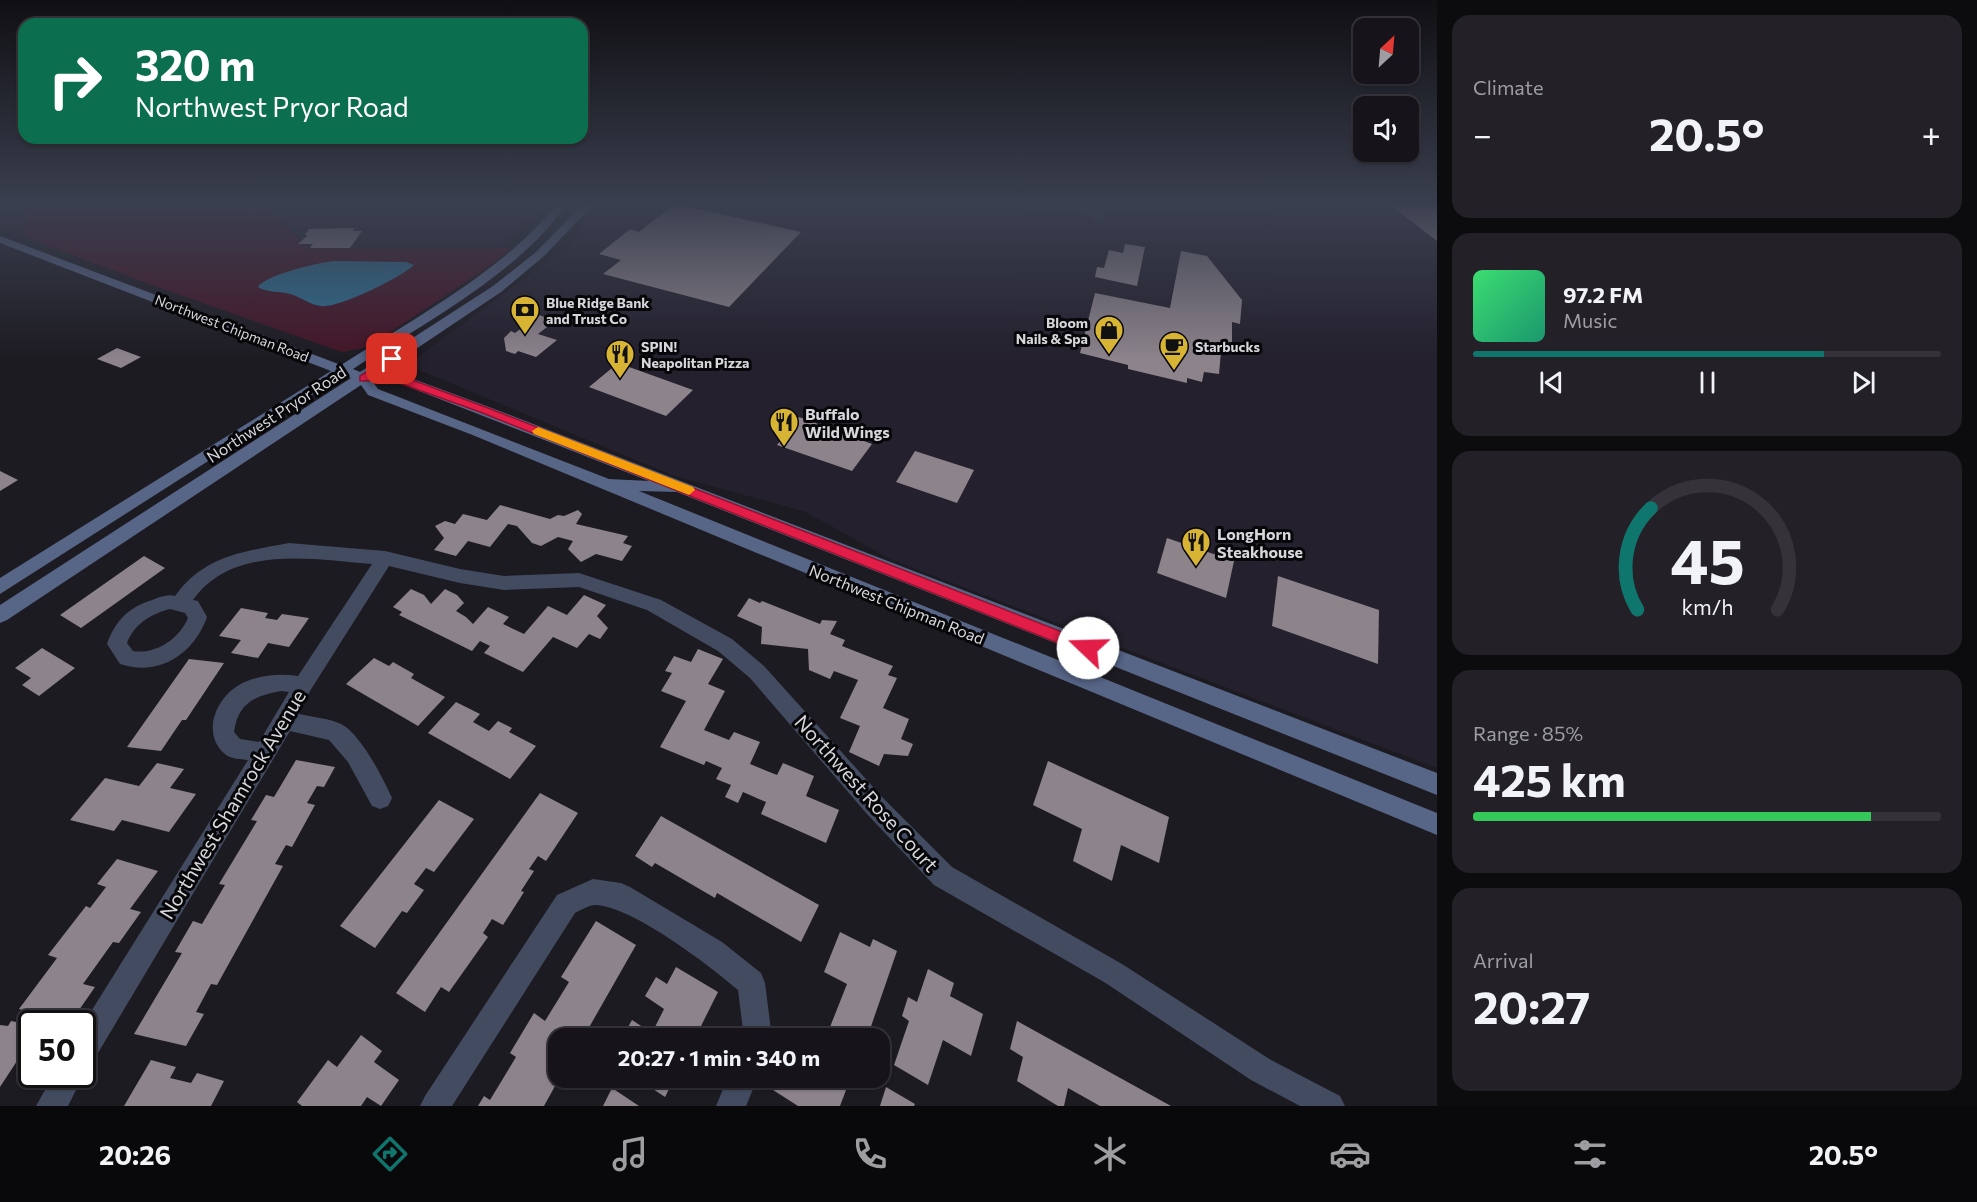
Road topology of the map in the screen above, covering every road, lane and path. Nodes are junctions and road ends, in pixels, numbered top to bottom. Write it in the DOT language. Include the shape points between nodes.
graph roads {
  1 [pos="46,257"];
  2 [pos="509,257"];
  3 [pos="538,257"];
  4 [pos="342,370"];
  5 [pos="363,378"];
  6 [pos="604,484"];
  7 [pos="681,487"];
  8 [pos="385,558"];
  9 [pos="0,587"];
  10 [pos="181,602"];
  11 [pos="0,615"];
  12 [pos="303,685"];
  13 [pos="285,720"];
  14 [pos="264,753"];
  15 [pos="1437,784"];
  16 [pos="380,798"];
  17 [pos="1437,824"];
  18 [pos="757,1028"];
  19 [pos="96,1030"];
  20 [pos="62,1088"];
  21 [pos="738,1088"];
  22 [pos="51,1106"];
  23 [pos="435,1106"];
  24 [pos="731,1106"];
  25 [pos="1330,1106"];
  1 -- 4 [label="main road, Northwest Chipman Road"];
  2 -- 4 [label="main road, Northwest Pryor Road"];
  3 -- 5 [label="main road, Northwest Pryor Road" via="497,289"];
  4 -- 5 [label="main road, Northwest Chipman Road"];
  4 -- 9 [label="main road, Northwest Pryor Road"];
  5 -- 6 [label="main road, Northwest Chipman Road" via="373,392"];
  5 -- 7 [label="main road, Northwest Chipman Road" via="392,376"];
  5 -- 11 [label="main road, Northwest Pryor Road"];
  6 -- 7 [label="main road"];
  6 -- 17 [label="main road, Northwest Chipman Road"];
  7 -- 15 [label="main road, Northwest Chipman Road"];
  8 -- 10 [label="street, Northwest Rose Court" via="289,550 231,561 195,583"];
  8 -- 12 [label="street, Northwest Shamrock Avenue"];
  8 -- 25 [label="street, Northwest Rose Court" via="504,583 579,580 654,605 715,639 757,672 875,806 943,876 1113,973 1261,1070"];
  12 -- 13 [label="street, Northwest Shamrock Avenue"];
  12 -- 14 [label="street" via="265,685 246,692 226,711 223,734 234,748"];
  13 -- 14 [label="street, Northwest Shamrock Avenue"];
  13 -- 16 [label="street" via="336,732 356,755"];
  14 -- 19 [label="street, Northwest Shamrock Avenue"];
  18 -- 23 [label="street" via="751,983 713,951 621,896 593,892 566,904"];
  20 -- 22 [label="street"];
  21 -- 24 [label="street"];
}
